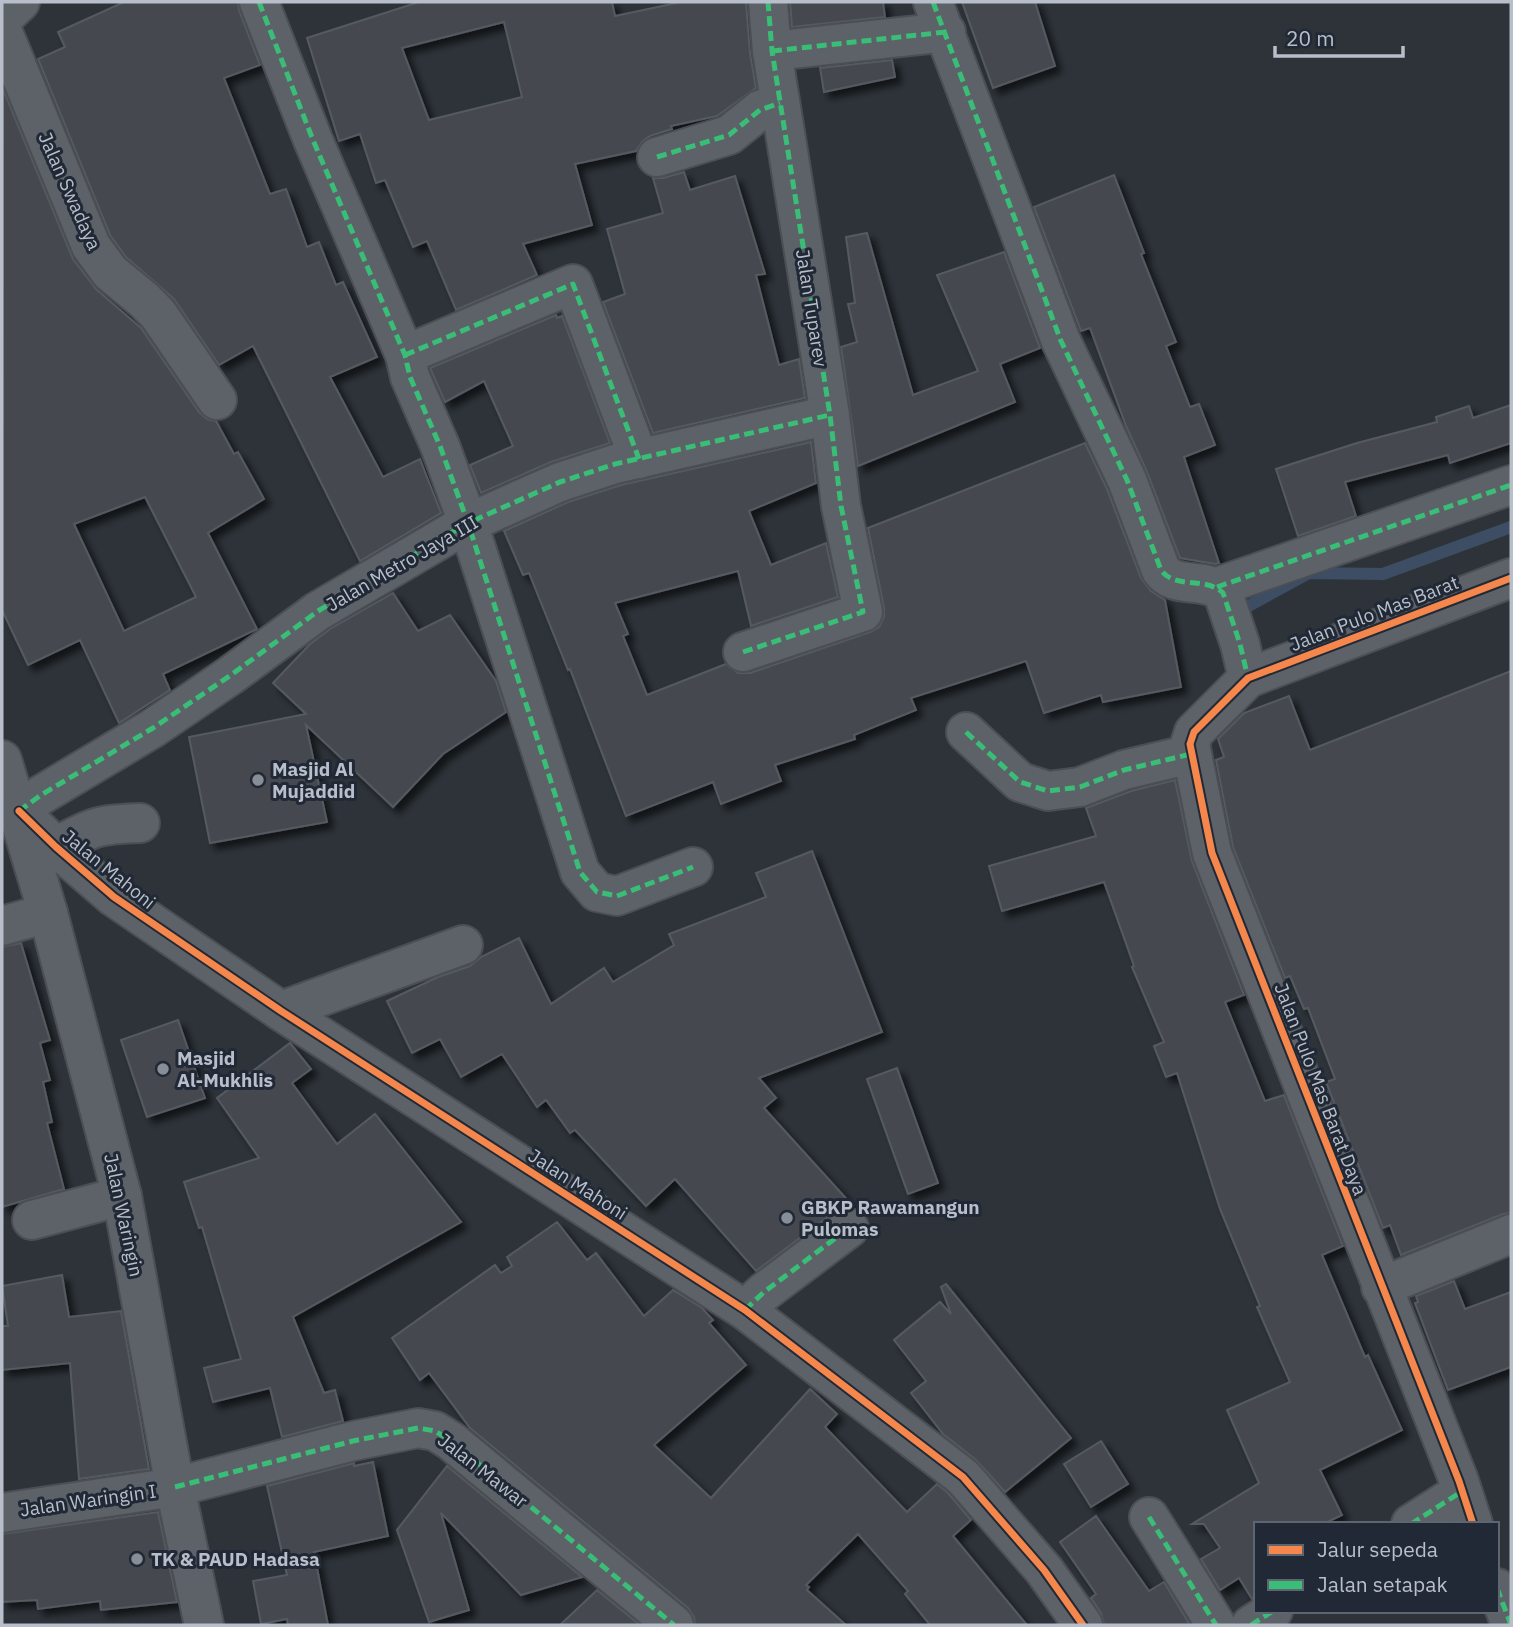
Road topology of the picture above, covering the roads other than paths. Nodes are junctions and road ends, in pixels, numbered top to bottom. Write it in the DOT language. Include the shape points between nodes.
graph roads {
  1 [pos="20,2"];
  2 [pos="259,2"];
  3 [pos="768,2"];
  4 [pos="939,17"];
  5 [pos="2,19"];
  6 [pos="2,30"];
  7 [pos="772,51"];
  8 [pos="780,103"];
  9 [pos="657,158"];
  10 [pos="405,355"];
  11 [pos="217,400"];
  12 [pos="830,415"];
  13 [pos="639,459"];
  14 [pos="1511,485"];
  15 [pos="468,523"];
  16 [pos="1511,578"];
  17 [pos="1220,590"];
  18 [pos="743,652"];
  19 [pos="1244,661"];
  20 [pos="966,732"];
  21 [pos="1191,754"];
  22 [pos="2,760"];
  23 [pos="19,811"];
  24 [pos="140,823"];
  25 [pos="56,847"];
  26 [pos="693,867"];
  27 [pos="48,913"];
  28 [pos="2,926"];
  29 [pos="463,945"];
  30 [pos="281,1012"];
  31 [pos="122,1196"];
  32 [pos="32,1220"];
  33 [pos="849,1228"];
  34 [pos="1511,1234"];
  35 [pos="1381,1287"];
  36 [pos="745,1310"];
  37 [pos="174,1487"];
  38 [pos="1467,1508"];
  39 [pos="2,1513"];
  40 [pos="1149,1517"];
  41 [pos="1418,1522"];
  42 [pos="1499,1593"];
  43 [pos="1270,1613"];
  44 [pos="204,1625"];
  45 [pos="674,1625"];
  46 [pos="1083,1625"];
  47 [pos="1216,1625"];
  48 [pos="1251,1625"];
  49 [pos="1511,1625"];
  1 -- 5 [label="street"];
  2 -- 10 [label="street"];
  3 -- 7 [label="street, Jalan Tuparev"];
  4 -- 7 [label="street"];
  4 -- 17 [label="street" via="1061,341 1127,480 1161,570 1171,579"];
  6 -- 11 [label="street, Jalan Swadaya" via="91,246 110,272 158,314"];
  7 -- 8 [label="street, Jalan Tuparev"];
  8 -- 9 [label="street" via="760,110 729,135"];
  8 -- 12 [label="street, Jalan Tuparev"];
  10 -- 13 [label="street" via="573,284"];
  10 -- 15 [label="street"];
  12 -- 13 [label="street, Jalan Metro Jaya III"];
  12 -- 18 [label="street, Jalan Tuparev" via="841,506 863,612"];
  13 -- 15 [label="street, Jalan Metro Jaya III" via="559,482"];
  14 -- 17 [label="street"];
  15 -- 23 [label="street, Jalan Metro Jaya III" via="318,611 153,728"];
  15 -- 26 [label="street" via="580,872 597,892 617,896"];
  16 -- 19 [label="street, Jalan Pulo Mas Barat"];
  17 -- 19 [label="street"];
  19 -- 21 [label="street" via="1194,732"];
  20 -- 21 [label="street" via="1020,782 1048,791 1080,787"];
  21 -- 35 [label="street, Jalan Pulo Mas Barat Daya" via="1212,853"];
  22 -- 23 [label="street, Jalan Waringin"];
  23 -- 25 [label="street, Jalan Mahoni"];
  23 -- 27 [label="street, Jalan Waringin"];
  24 -- 25 [label="street" via="85,830"];
  25 -- 30 [label="street, Jalan Mahoni" via="114,897"];
  27 -- 28 [label="street"];
  27 -- 31 [label="street, Jalan Waringin"];
  29 -- 30 [label="street"];
  30 -- 36 [label="street, Jalan Mahoni"];
  31 -- 32 [label="street"];
  31 -- 37 [label="street, Jalan Waringin"];
  33 -- 36 [label="street"];
  34 -- 35 [label="street"];
  35 -- 38 [label="street, Jalan Pulo Mas Barat Daya"];
  36 -- 46 [label="street, Jalan Mahoni" via="963,1478 1044,1570"];
  37 -- 39 [label="street, Jalan Waringin I"];
  37 -- 44 [label="street, Jalan Waringin"];
  37 -- 45 [label="street, Jalan Mawar" via="418,1427 435,1431"];
  38 -- 41 [label="street"];
  40 -- 47 [label="street"];
  42 -- 49 [label="street"];
  43 -- 48 [label="street"];
}
